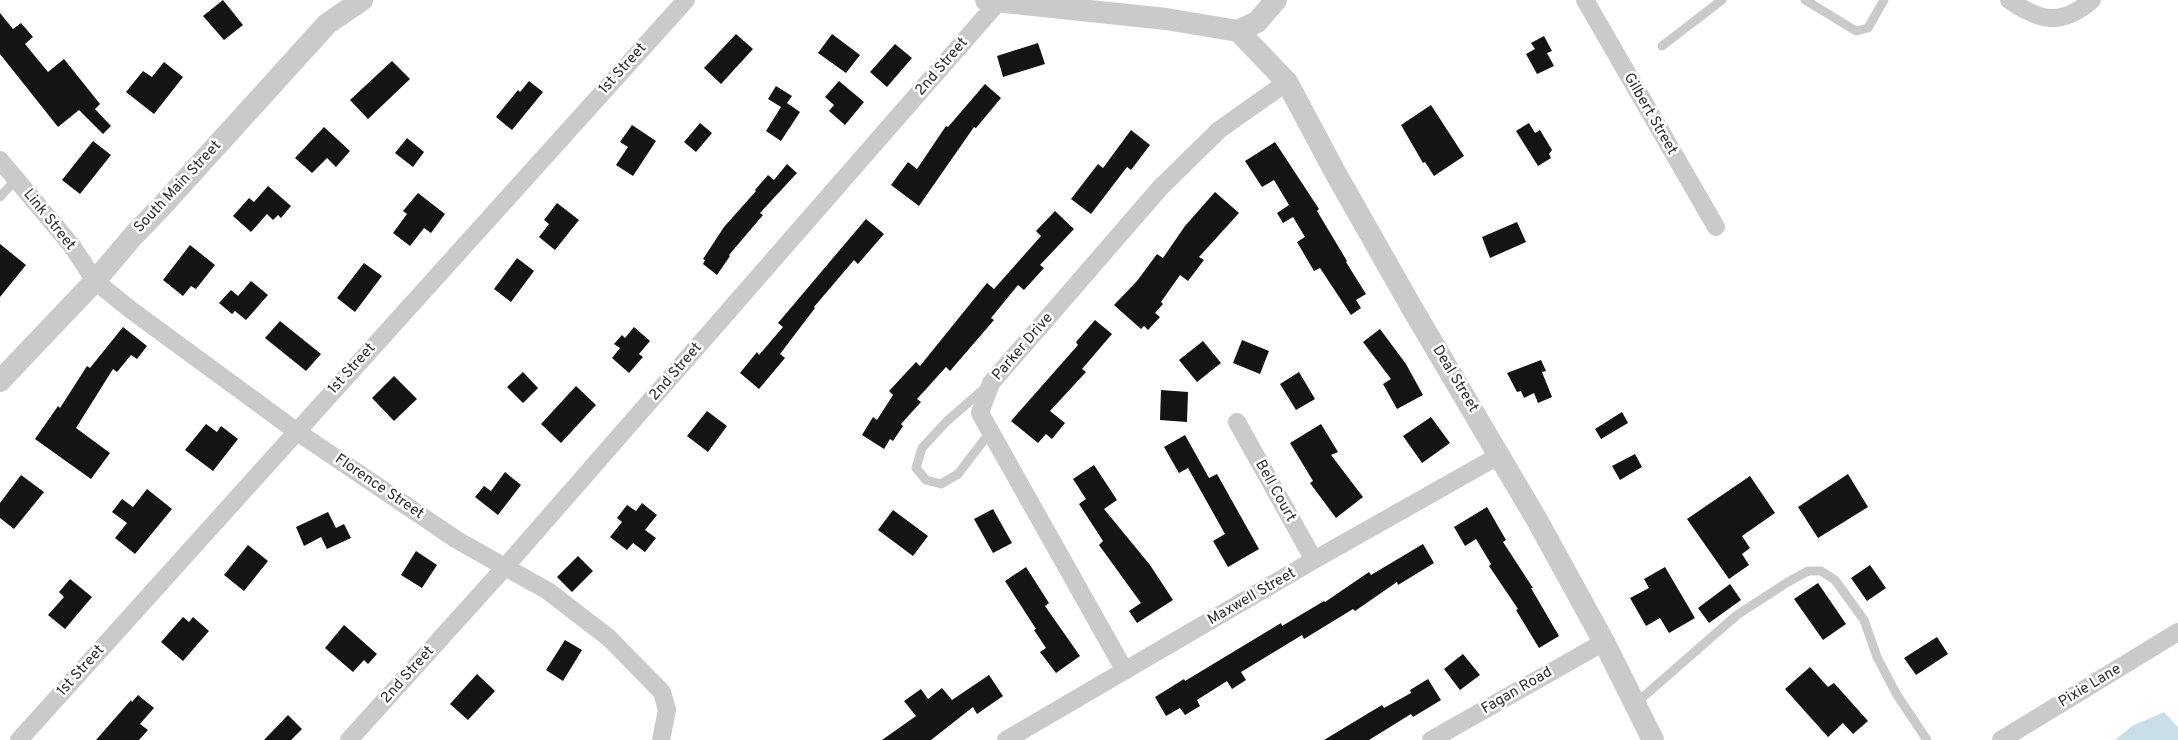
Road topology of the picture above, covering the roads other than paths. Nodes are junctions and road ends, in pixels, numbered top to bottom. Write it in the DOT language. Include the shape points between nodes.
graph roads {
  1 [pos="362,0"];
  2 [pos="686,0"];
  3 [pos="1276,0"];
  4 [pos="1585,0"];
  5 [pos="1722,0"];
  6 [pos="1805,0"];
  7 [pos="1884,0"];
  8 [pos="2009,0"];
  9 [pos="2092,0"];
  10 [pos="993,1"];
  11 [pos="1238,31"];
  12 [pos="1662,46"];
  13 [pos="1288,82"];
  14 [pos="0,160"];
  15 [pos="16,179"];
  16 [pos="0,197"];
  17 [pos="1716,227"];
  18 [pos="95,281"];
  19 [pos="0,381"];
  20 [pos="991,383"];
  21 [pos="1236,422"];
  22 [pos="296,431"];
  23 [pos="990,431"];
  24 [pos="1500,455"];
  25 [pos="1314,560"];
  26 [pos="506,566"];
  27 [pos="2178,632"];
  28 [pos="1604,642"];
  29 [pos="1125,671"];
  30 [pos="1635,704"];
  31 [pos="19,740"];
  32 [pos="350,740"];
  33 [pos="661,740"];
  34 [pos="1006,740"];
  35 [pos="1431,740"];
  36 [pos="1653,740"];
  37 [pos="1928,740"];
  38 [pos="2001,740"];
  1 -- 18 [label="street, South Main Street" via="327,24"];
  2 -- 22 [label="street, 1st Street"];
  3 -- 11 [label="street" via="1257,22"];
  4 -- 17 [label="street, Gilbert Street"];
  5 -- 12 [label="lane"];
  6 -- 7 [label="lane" via="1856,31 1868,28"];
  8 -- 9 [label="street" via="2025,11 2053,19 2081,9"];
  10 -- 11 [label="street" via="1166,19"];
  10 -- 26 [label="street, 2nd Street"];
  11 -- 13 [label="street, Deal Street"];
  13 -- 20 [label="street, Parker Drive" via="1218,130 1160,188"];
  13 -- 24 [label="street, Deal Street" via="1412,308"];
  14 -- 15 [label="street, Link Street"];
  15 -- 16 [label="lane"];
  15 -- 18 [label="street, Link Street" via="72,246"];
  18 -- 19 [label="street, South Main Street"];
  18 -- 22 [label="street, Florence Street"];
  20 -- 23 [label="street, Parker Drive" via="980,413"];
  20 -- 23 [label="lane" via="922,448 916,468 926,480 941,484 958,474"];
  21 -- 25 [label="street, Bell Court"];
  22 -- 26 [label="street, Florence Street" via="457,540"];
  22 -- 31 [label="street, 1st Street"];
  23 -- 29 [label="street, Parker Drive"];
  24 -- 25 [label="street, Maxwell Street"];
  24 -- 28 [label="street, Deal Street"];
  25 -- 29 [label="street, Maxwell Street"];
  26 -- 32 [label="street, 2nd Street"];
  26 -- 33 [label="street, Florence Street" via="548,591 609,638 662,692 667,710"];
  27 -- 38 [label="street, Pixie Lane"];
  28 -- 30 [label="street, Deal Street"];
  28 -- 35 [label="street, Fagan Road"];
  29 -- 34 [label="street, Maxwell Street"];
  30 -- 36 [label="street, Deal Street"];
  30 -- 37 [label="lane" via="1737,615 1808,571 1820,571 1834,580 1864,620 1877,657 1897,695"];
}
